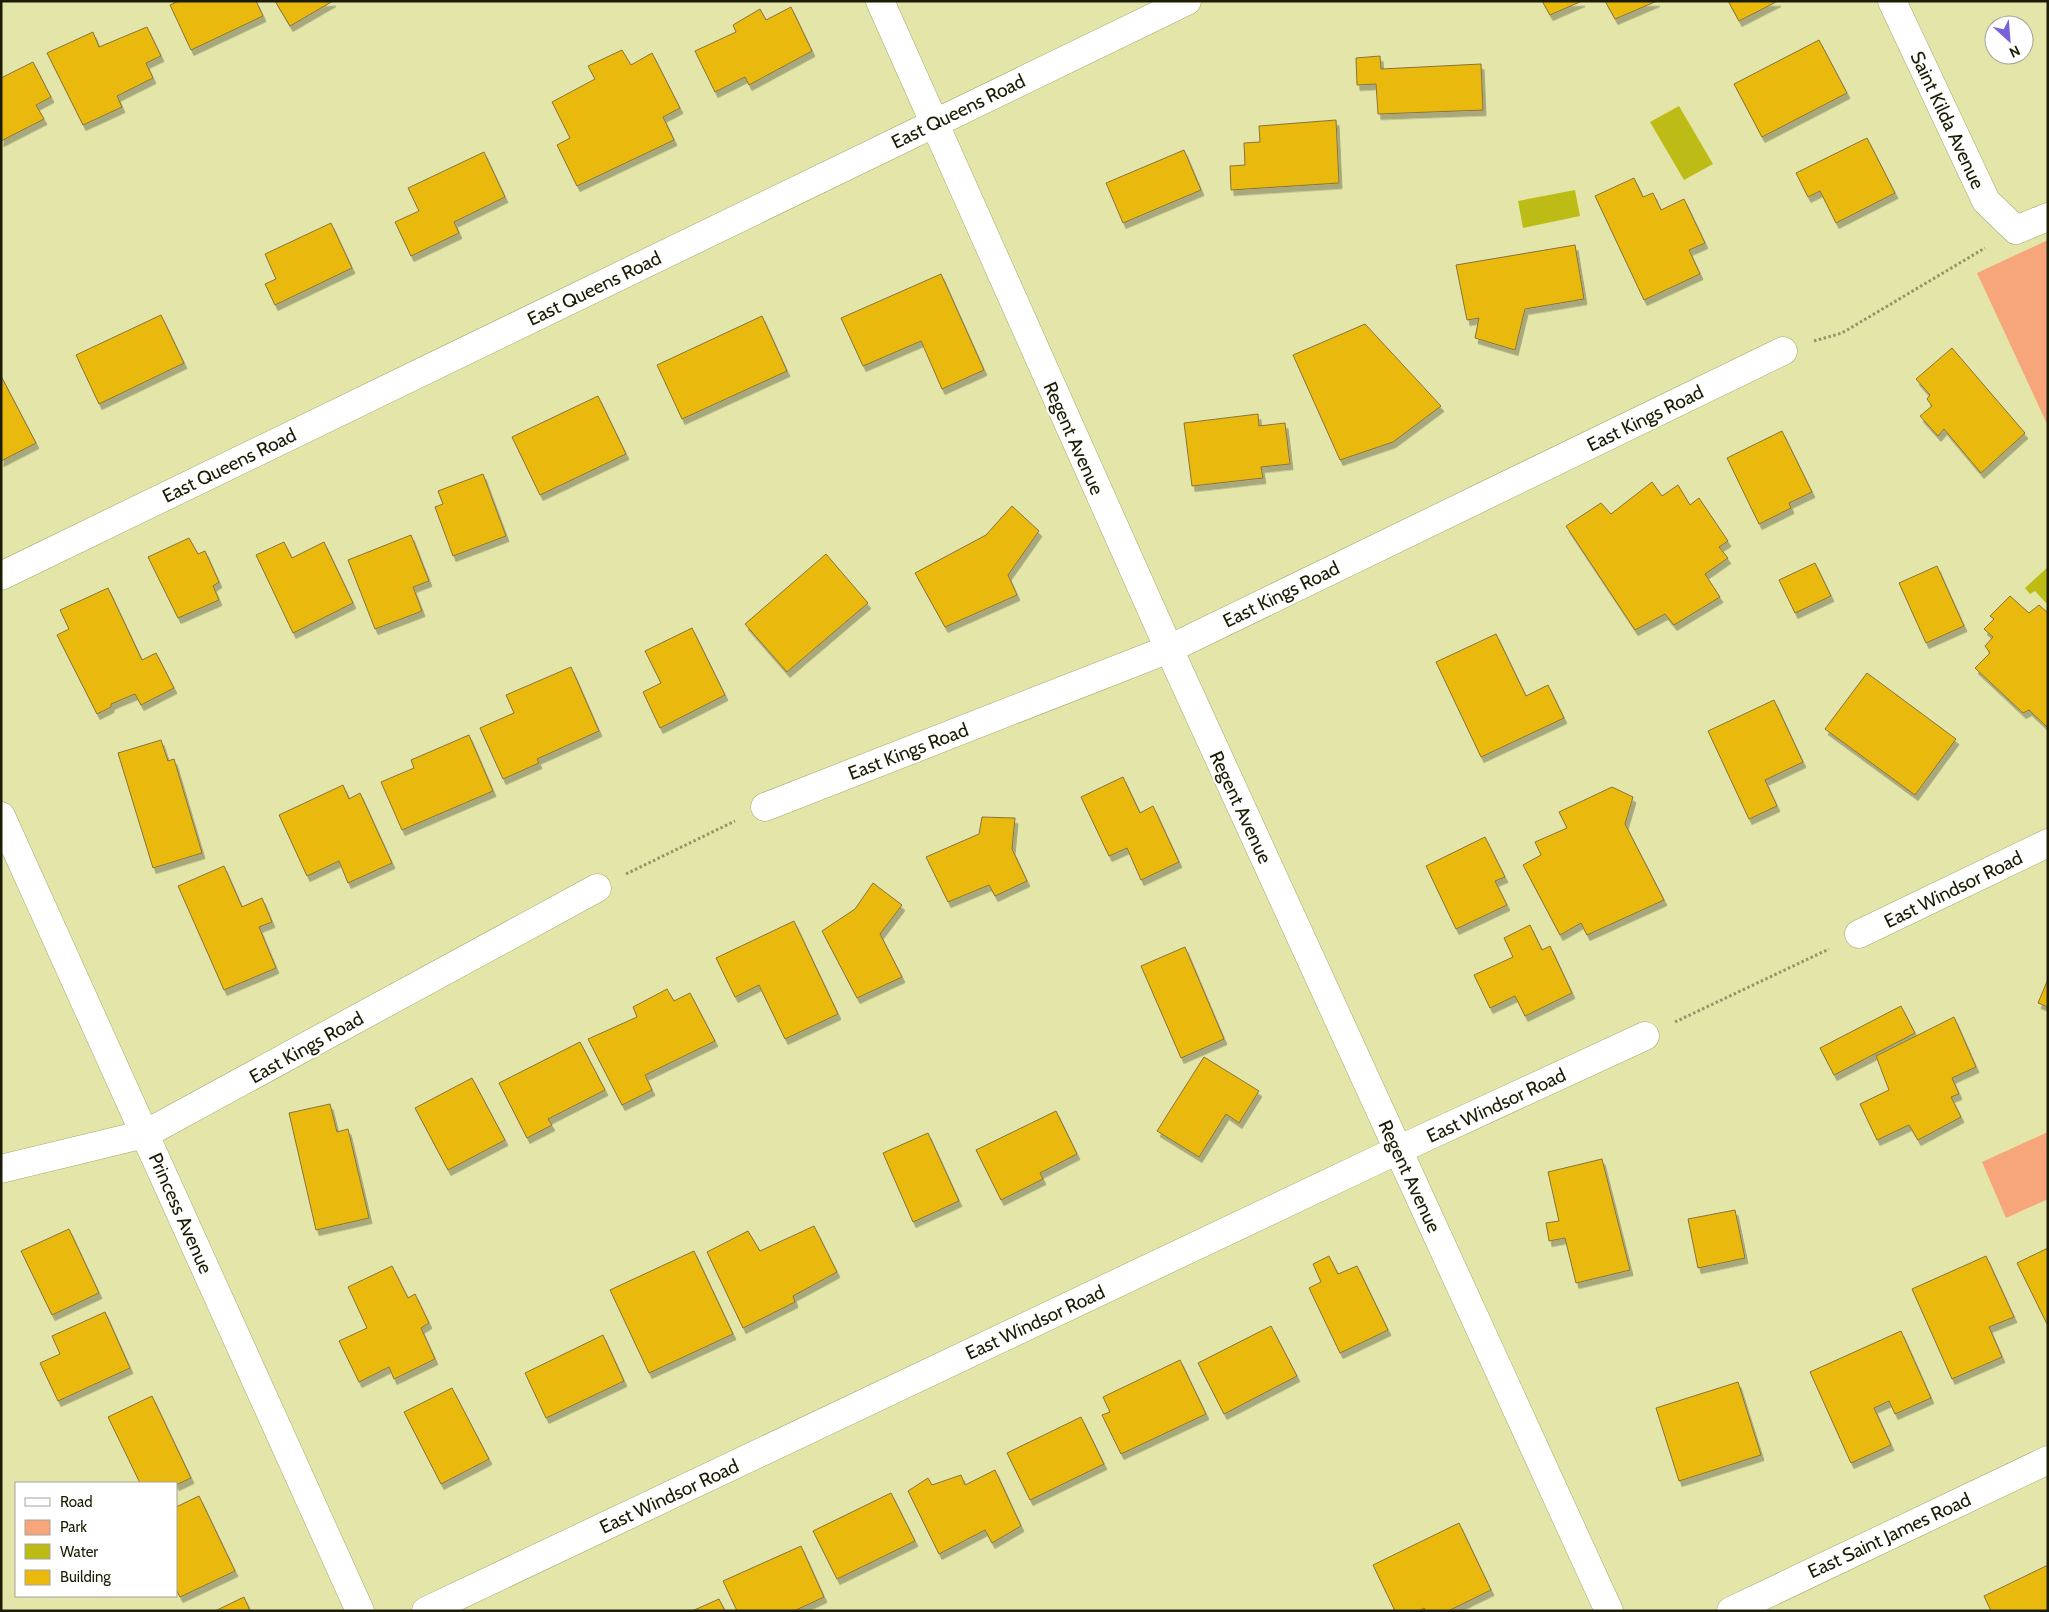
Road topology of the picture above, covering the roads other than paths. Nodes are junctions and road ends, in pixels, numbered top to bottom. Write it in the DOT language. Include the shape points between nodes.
graph roads {
  1 [pos="880,1"];
  2 [pos="1187,1"];
  3 [pos="1892,1"];
  4 [pos="933,123"];
  5 [pos="2048,217"];
  6 [pos="1783,351"];
  7 [pos="1,576"];
  8 [pos="1169,649"];
  9 [pos="765,806"];
  10 [pos="1,816"];
  11 [pos="2048,843"];
  12 [pos="597,888"];
  13 [pos="1859,934"];
  14 [pos="1645,1036"];
  15 [pos="145,1134"];
  16 [pos="1398,1150"];
  17 [pos="1,1169"];
  18 [pos="2048,1460"];
  19 [pos="360,1611"];
  20 [pos="426,1611"];
  21 [pos="1609,1611"];
  22 [pos="1731,1611"];
  1 -- 4 [label="street, Regent Avenue"];
  2 -- 4 [label="street, East Queens Road"];
  3 -- 5 [label="street, Saint Kilda Avenue" via="1986,201 2016,230"];
  4 -- 7 [label="street, East Queens Road"];
  4 -- 8 [label="street, Regent Avenue"];
  6 -- 8 [label="street, East Kings Road"];
  8 -- 9 [label="street, East Kings Road"];
  8 -- 16 [label="street, Regent Avenue"];
  10 -- 15 [label="street, Princess Avenue"];
  11 -- 13 [label="street, East Windsor Road"];
  12 -- 15 [label="street, East Kings Road"];
  14 -- 16 [label="street, East Windsor Road"];
  15 -- 17 [label="street, East Kings Road"];
  15 -- 19 [label="street, Princess Avenue"];
  16 -- 20 [label="street, East Windsor Road"];
  16 -- 21 [label="street, Regent Avenue"];
  18 -- 22 [label="street, East Saint James Road"];
}
